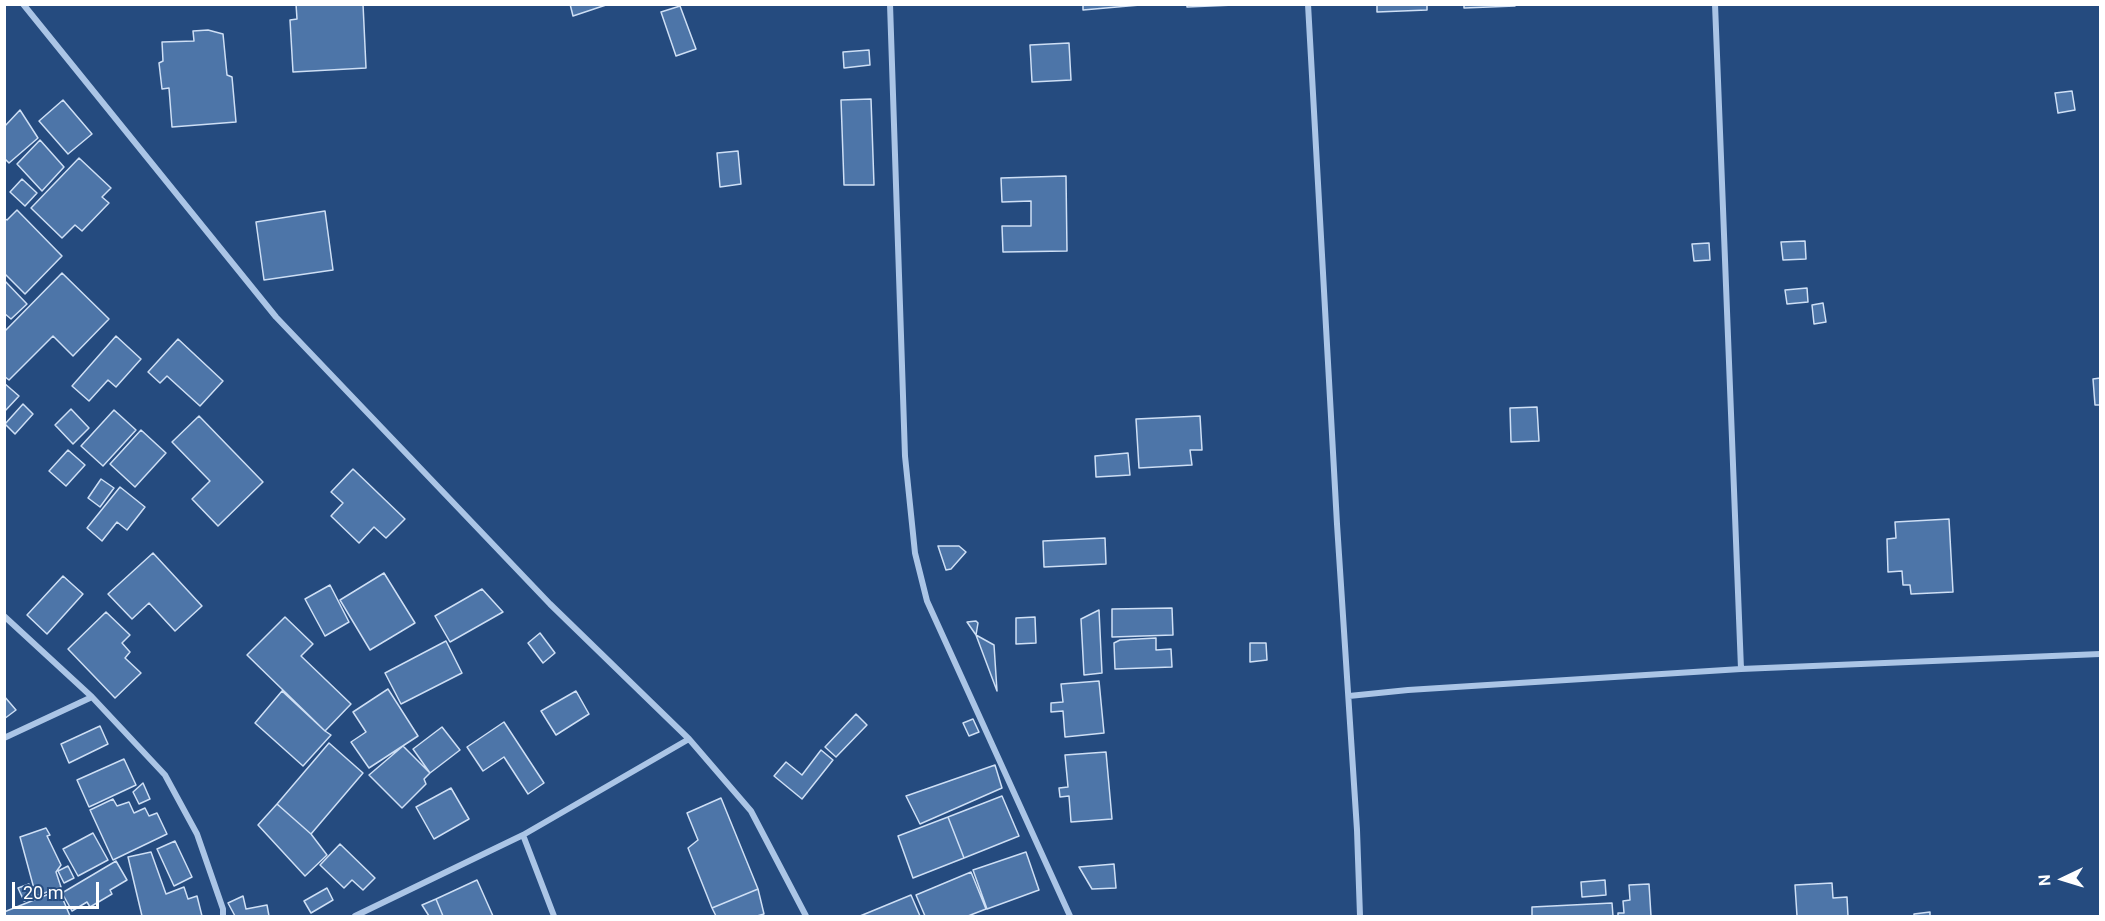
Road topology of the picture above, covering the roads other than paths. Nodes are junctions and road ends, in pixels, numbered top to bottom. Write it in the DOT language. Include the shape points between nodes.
graph roads {
  1 [pos="22,4"];
  2 [pos="890,4"];
  3 [pos="1308,4"];
  4 [pos="1715,4"];
  5 [pos="4,616"];
  6 [pos="2100,654"];
  7 [pos="1741,669"];
  8 [pos="1349,696"];
  9 [pos="92,697"];
  10 [pos="4,738"];
  11 [pos="689,739"];
  12 [pos="523,835"];
  13 [pos="223,916"];
  14 [pos="356,916"];
  15 [pos="554,916"];
  16 [pos="806,916"];
  17 [pos="1070,916"];
  18 [pos="1360,916"];
  1 -- 11 [label="street" via="276,316 550,603"];
  2 -- 17 [label="street" via="905,456 915,553 927,601"];
  3 -- 8 [label="street"];
  4 -- 7 [label="street"];
  5 -- 9 [label="street"];
  6 -- 7 [label="street"];
  7 -- 8 [label="street"];
  8 -- 18 [label="street"];
  9 -- 10 [label="street"];
  9 -- 13 [label="street" via="165,775 197,834"];
  11 -- 12 [label="street"];
  11 -- 16 [label="street" via="751,811"];
  12 -- 14 [label="street"];
  12 -- 15 [label="street"];
}
